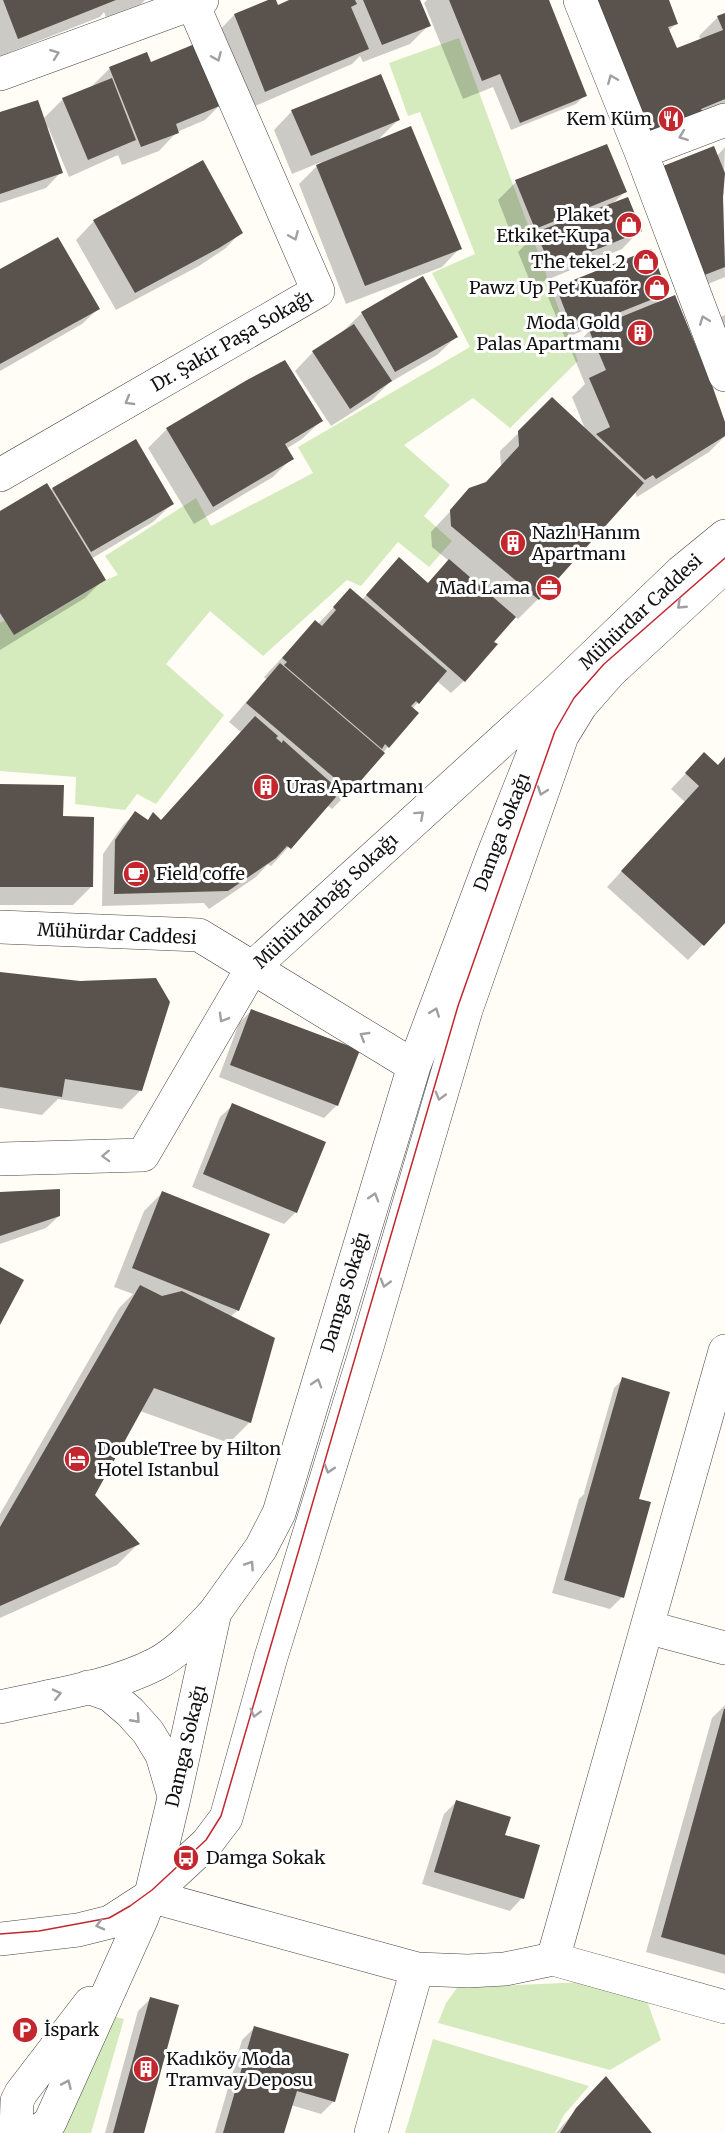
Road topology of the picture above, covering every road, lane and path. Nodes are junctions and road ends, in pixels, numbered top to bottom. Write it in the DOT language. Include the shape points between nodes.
graph roads {
  1 [pos="580,0"];
  2 [pos="195,1"];
  3 [pos="0,75"];
  4 [pos="725,120"];
  5 [pos="641,152"];
  6 [pos="725,375"];
  7 [pos="0,476"];
  8 [pos="725,536"];
  9 [pos="725,566"];
  10 [pos="559,689"];
  11 [pos="562,736"];
  12 [pos="0,927"];
  13 [pos="252,968"];
  14 [pos="414,1066"];
  15 [pos="0,1159"];
  16 [pos="725,1351"];
  17 [pos="215,1612"];
  18 [pos="647,1627"];
  19 [pos="725,1648"];
  20 [pos="88,1687"];
  21 [pos="0,1707"];
  22 [pos="174,1798"];
  23 [pos="150,1896"];
  24 [pos="0,1939"];
  25 [pos="553,1959"];
  26 [pos="118,1969"];
  27 [pos="417,1969"];
  28 [pos="725,2007"];
  29 [pos="50,2053"];
  30 [pos="0,2086"];
  31 [pos="16,2133"];
  32 [pos="37,2133"];
  33 [pos="371,2133"];
  5 -- 1 [label="street, one-way"];
  3 -- 2 [label="street, one-way"];
  2 -- 7 [label="street, Dr. Şakir Paşa Sokağı, one-way" via="318,291"];
  4 -- 5 [label="street, one-way"];
  6 -- 5 [label="street, one-way"];
  8 -- 10 [label="street, Mühürdar Caddesi" via="681,572"];
  9 -- 11 [label="street, Mühürdar Caddesi, one-way" via="610,672 581,705"];
  13 -- 10 [label="street, Mühürdarbağı Sokağı, one-way"];
  14 -- 10 [label="street, Damga Sokağı, one-way"];
  11 -- 23 [label="street, Damga Sokağı, one-way" via="466,1010 226,1818 207,1843"];
  12 -- 13 [label="street, Mühürdar Caddesi" via="199,935"];
  14 -- 13 [label="street, Mühürdar Caddesi, one-way"];
  13 -- 15 [label="street, Mühürdarbağı Sokağı, one-way" via="142,1155"];
  17 -- 14 [label="street, Damga Sokağı, one-way" via="261,1548 279,1513"];
  16 -- 18 [label="street"];
  17 -- 20 [label="street" via="185,1644 158,1663"];
  17 -- 22 [label="street, Damga Sokağı"];
  18 -- 19 [label="street"];
  18 -- 25 [label="street"];
  21 -- 20 [label="street, one-way"];
  20 -- 22 [label="street, one-way" via="110,1695 148,1732 162,1755"];
  22 -- 23 [label="street, Damga Sokağı"];
  23 -- 24 [label="street, one-way" via="110,1922 78,1930"];
  23 -- 26 [label="street, Damga Sokağı"];
  23 -- 27 [label="street"];
  25 -- 27 [label="street" via="505,1969"];
  25 -- 28 [label="street"];
  26 -- 29 [label="street, Damga Sokağı"];
  32 -- 26 [label="street, Damga Sokağı, one-way" via="50,2122"];
  27 -- 33 [label="street"];
  29 -- 30 [label="street" via="18,2082"];
  29 -- 31 [label="street, Damga Sokağı" via="17,2101"];
}
